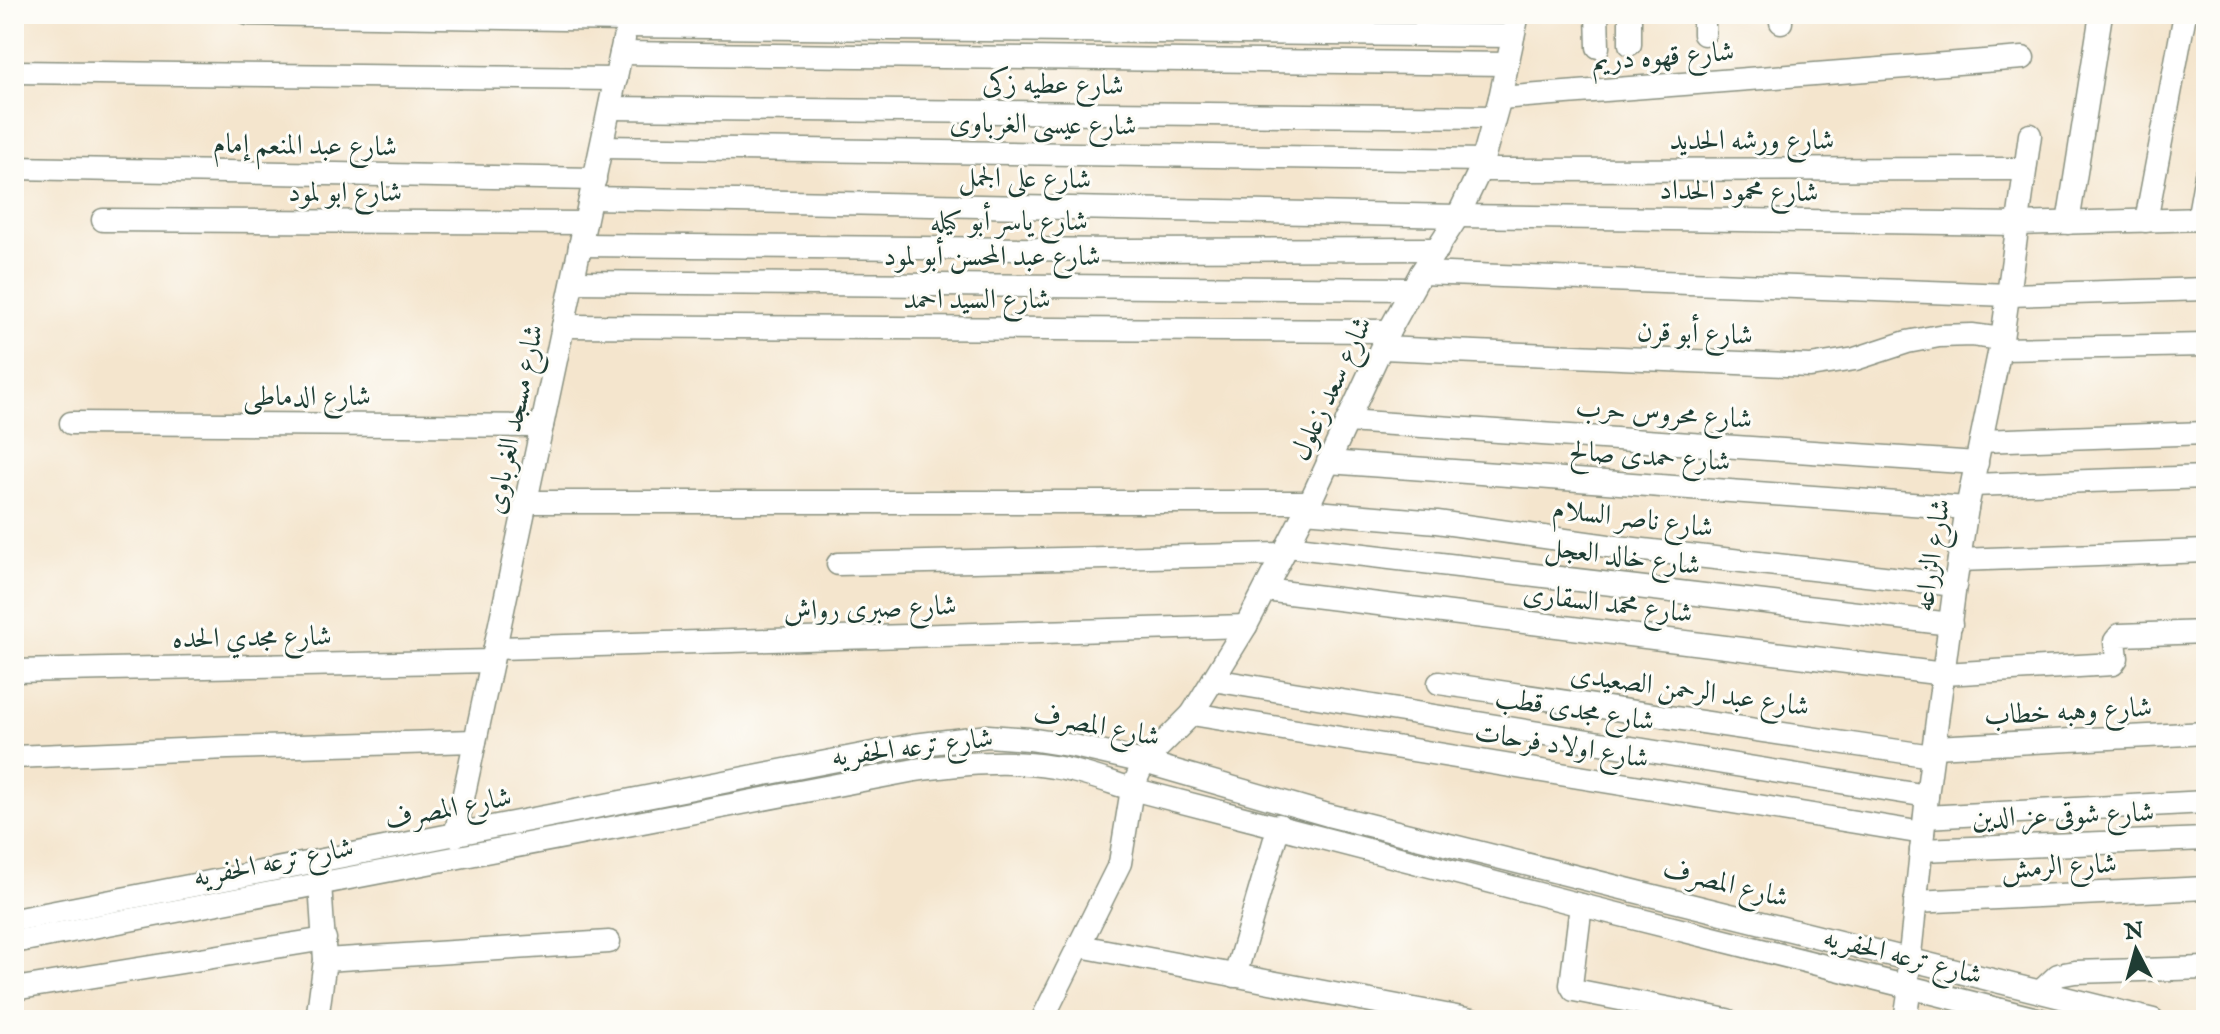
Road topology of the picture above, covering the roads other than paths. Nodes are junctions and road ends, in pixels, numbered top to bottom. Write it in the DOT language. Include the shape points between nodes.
graph roads {
  1 [pos="248,14"];
  2 [pos="1597,14"];
  3 [pos="1630,14"];
  4 [pos="2101,14"];
  5 [pos="2185,14"];
  6 [pos="627,20"];
  7 [pos="1515,25"];
  8 [pos="1630,44"];
  9 [pos="1598,47"];
  10 [pos="621,53"];
  11 [pos="2023,58"];
  12 [pos="1507,64"];
  13 [pos="14,72"];
  14 [pos="616,79"];
  15 [pos="1497,107"];
  16 [pos="611,108"];
  17 [pos="2030,135"];
  18 [pos="602,147"];
  19 [pos="1481,165"];
  20 [pos="14,168"];
  21 [pos="2025,169"];
  22 [pos="2206,175"];
  23 [pos="593,189"];
  24 [pos="1458,216"];
  25 [pos="2202,219"];
  26 [pos="103,220"];
  27 [pos="2146,221"];
  28 [pos="585,223"];
  29 [pos="2068,223"];
  30 [pos="2018,224"];
  31 [pos="580,245"];
  32 [pos="1438,249"];
  33 [pos="1416,281"];
  34 [pos="573,282"];
  35 [pos="2206,289"];
  36 [pos="2009,295"];
  37 [pos="563,326"];
  38 [pos="1386,340"];
  39 [pos="2001,344"];
  40 [pos="2206,345"];
  41 [pos="1347,421"];
  42 [pos="71,423"];
  43 [pos="542,426"];
  44 [pos="2206,433"];
  45 [pos="1979,452"];
  46 [pos="1328,462"];
  47 [pos="2206,477"];
  48 [pos="1972,485"];
  49 [pos="526,502"];
  50 [pos="1307,506"];
  51 [pos="1967,508"];
  52 [pos="1285,550"];
  53 [pos="2206,551"];
  54 [pos="1959,560"];
  55 [pos="838,564"];
  56 [pos="1955,585"];
  57 [pos="1265,590"];
  58 [pos="1951,624"];
  59 [pos="1246,626"];
  60 [pos="2206,632"];
  61 [pos="494,655"];
  62 [pos="14,671"];
  63 [pos="1944,674"];
  64 [pos="1213,680"];
  65 [pos="1439,683"];
  66 [pos="1192,714"];
  67 [pos="2206,733"];
  68 [pos="475,741"];
  69 [pos="1933,751"];
  70 [pos="14,757"];
  71 [pos="1144,762"];
  72 [pos="1132,789"];
  73 [pos="2206,802"];
  74 [pos="1924,824"];
  75 [pos="1279,825"];
  76 [pos="455,836"];
  77 [pos="2206,839"];
  78 [pos="320,883"];
  79 [pos="2206,888"];
  80 [pos="1915,902"];
  81 [pos="1581,905"];
  82 [pos="14,920"];
  83 [pos="14,942"];
  84 [pos="609,942"];
  85 [pos="1080,946"];
  86 [pos="325,950"];
  87 [pos="1909,958"];
  88 [pos="2206,968"];
  89 [pos="1235,976"];
  90 [pos="1908,987"];
  91 [pos="14,989"];
  92 [pos="2041,991"];
  93 [pos="317,1020"];
  94 [pos="1042,1020"];
  95 [pos="1472,1020"];
  96 [pos="1727,1020"];
  97 [pos="1905,1020"];
  98 [pos="2041,1020"];
  99 [pos="2153,1020"];
  1 -- 6 [label="street"];
  2 -- 9 [label="street"];
  3 -- 8 [label="street"];
  4 -- 29 [label="street"];
  5 -- 27 [label="street"];
  6 -- 7 [label="street"];
  6 -- 10 [label="street, شارع مسجد الغرباوى"];
  7 -- 12 [label="street, شارع سعد زعلول"];
  10 -- 12 [label="street"];
  10 -- 14 [label="street, شارع مسجد الغرباوى"];
  11 -- 15 [label="street, شارع قهوه دريم"];
  12 -- 15 [label="street, شارع سعد زعلول"];
  13 -- 14 [label="street"];
  14 -- 16 [label="street, شارع مسجد الغرباوى"];
  15 -- 16 [label="street, شارع عطيه زكى"];
  15 -- 19 [label="street, شارع سعد زعلول"];
  16 -- 18 [label="street, شارع مسجد الغرباوى"];
  17 -- 21 [label="street, شارع الزراعه"];
  18 -- 19 [label="street, شارع عيسى الغرباوى"];
  18 -- 23 [label="street, شارع مسجد الغرباوى"];
  19 -- 21 [label="street, شارع ورشه الحديد"];
  19 -- 24 [label="street, شارع سعد زعلول"];
  20 -- 23 [label="street, شارع عبد المنعم إمام"];
  21 -- 30 [label="street, شارع الزراعه"];
  22 -- 25 [label="street"];
  23 -- 24 [label="street, شارع على الجمل"];
  23 -- 28 [label="street, شارع مسجد الغرباوى"];
  24 -- 30 [label="street, شارع محمود الحداد"];
  24 -- 32 [label="street, شارع سعد زعلول"];
  25 -- 27 [label="street, شارع محمود الحداد"];
  26 -- 28 [label="street, شارع ابو لمود"];
  27 -- 29 [label="street, شارع محمود الحداد"];
  28 -- 31 [label="street, شارع مسجد الغرباوى"];
  29 -- 30 [label="street, شارع محمود الحداد"];
  30 -- 36 [label="street, شارع الزراعه"];
  31 -- 32 [label="street, شارع ياسر أبو كيله"];
  31 -- 34 [label="street, شارع مسجد الغرباوى"];
  32 -- 33 [label="street, شارع سعد زعلول"];
  33 -- 34 [label="street, شارع عبد المحسن أبو لمود"];
  33 -- 36 [label="street, شارع عبد المحسن أبو لمود"];
  33 -- 38 [label="street, شارع سعد زعلول"];
  34 -- 37 [label="street, شارع مسجد الغرباوى"];
  35 -- 36 [label="street, شارع عبد المحسن أبو لمود"];
  36 -- 39 [label="street, شارع الزراعه"];
  37 -- 38 [label="street, شارع السيد احمد"];
  37 -- 43 [label="street, شارع مسجد الغرباوى"];
  38 -- 39 [label="street, شارع أبو قرن" via="1810,366 1939,336 1972,335"];
  38 -- 41 [label="street, شارع سعد زعلول"];
  39 -- 40 [label="street, شارع أبو قرن"];
  39 -- 45 [label="street, شارع الزراعه"];
  41 -- 45 [label="street, شارع محروس حرب"];
  41 -- 46 [label="street, شارع سعد زعلول"];
  42 -- 43 [label="street, شارع الدماطى"];
  43 -- 49 [label="street, شارع مسجد الغرباوى"];
  44 -- 45 [label="street, شارع محروس حرب"];
  45 -- 48 [label="street, شارع الزراعه"];
  46 -- 50 [label="street, شارع سعد زعلول"];
  46 -- 51 [label="street, شارع حمدى صالح"];
  47 -- 48 [label="street"];
  48 -- 51 [label="street, شارع الزراعه"];
  49 -- 50 [label="street, شارع ناصر السلام"];
  49 -- 61 [label="street, شارع مسجد الغرباوى"];
  50 -- 52 [label="street, شارع سعد زعلول"];
  50 -- 56 [label="street, شارع ناصر السلام"];
  51 -- 54 [label="street, شارع الزراعه"];
  52 -- 55 [label="street, شارع خالد العجل"];
  52 -- 57 [label="street, شارع سعد زعلول"];
  52 -- 58 [label="street, شارع خالد العجل"];
  53 -- 54 [label="street"];
  54 -- 56 [label="street, شارع الزراعه"];
  56 -- 58 [label="street, شارع الزراعه"];
  57 -- 59 [label="street, شارع سعد زعلول"];
  57 -- 63 [label="street, شارع محمد السقارى"];
  58 -- 63 [label="street, شارع الزراعه"];
  59 -- 61 [label="street, شارع صبرى رواش"];
  59 -- 64 [label="street, شارع سعد زعلول"];
  60 -- 63 [label="street, شارع محمد السقارى" via="2120,635 2113,664"];
  61 -- 62 [label="street, شارع مجدي الحده"];
  61 -- 68 [label="street, شارع مسجد الغرباوى"];
  63 -- 69 [label="street, شارع الزراعه"];
  64 -- 66 [label="street, شارع سعد زعلول"];
  64 -- 74 [label="street, شارع مجدى قطب"];
  65 -- 69 [label="street, شارع عبد الرحمن الصعيدى"];
  66 -- 71 [label="street, شارع سعد زعلول"];
  66 -- 74 [label="street, شارع اولاد فرحات"];
  67 -- 69 [label="street, شارع وهبه خطاب"];
  68 -- 70 [label="street"];
  68 -- 76 [label="street, شارع مسجد الغرباوى"];
  69 -- 74 [label="street, شارع الزراعه"];
  71 -- 72 [label="street"];
  71 -- 76 [label="street, شارع المصرف" via="1029,739 955,739"];
  71 -- 87 [label="street, شارع المصرف" via="1328,815"];
  72 -- 75 [label="street, شارع ترعه الحفريه"];
  72 -- 78 [label="street, شارع ترعه الحفريه" via="1051,766 947,766"];
  72 -- 85 [label="street" via="1120,863"];
  73 -- 74 [label="street"];
  74 -- 77 [label="street, شارع شوقى عز الدين"];
  74 -- 80 [label="street, شارع الزراعه"];
  75 -- 81 [label="street, شارع ترعه الحفريه"];
  75 -- 89 [label="street"];
  76 -- 82 [label="street, شارع المصرف"];
  78 -- 83 [label="street, شارع ترعه الحفريه"];
  78 -- 86 [label="street"];
  79 -- 80 [label="street, شارع الرمش"];
  80 -- 87 [label="street, شارع الزراعه"];
  81 -- 90 [label="street, شارع ترعه الحفريه"];
  81 -- 96 [label="street" via="1574,990"];
  84 -- 86 [label="street"];
  85 -- 89 [label="street"];
  85 -- 94 [label="street"];
  86 -- 91 [label="street"];
  86 -- 93 [label="street"];
  87 -- 90 [label="street, شارع الزراعه"];
  87 -- 92 [label="street, شارع المصرف"];
  88 -- 92 [label="street" via="2075,972 2058,975"];
  89 -- 95 [label="street"];
  90 -- 97 [label="street, شارع الزراعه"];
  90 -- 98 [label="street, شارع ترعه الحفريه"];
  92 -- 99 [label="street, شارع المصرف"];
}
